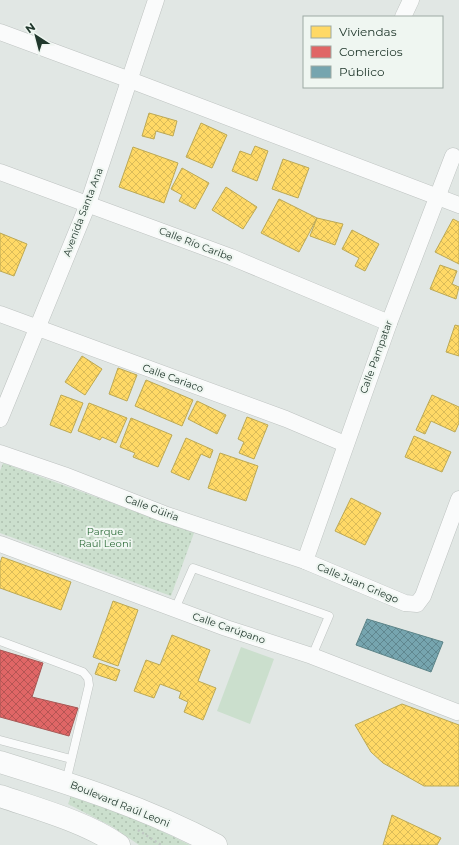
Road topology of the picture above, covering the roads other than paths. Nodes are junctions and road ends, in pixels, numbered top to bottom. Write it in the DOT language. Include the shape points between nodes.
graph roads {
  1 [pos="156,0"];
  2 [pos="411,0"];
  3 [pos="403,16"];
  4 [pos="0,32"];
  5 [pos="130,80"];
  6 [pos="453,156"];
  7 [pos="0,172"];
  8 [pos="438,198"];
  9 [pos="88,204"];
  10 [pos="459,206"];
  11 [pos="0,314"];
  12 [pos="389,323"];
  13 [pos="36,328"];
  14 [pos="0,419"];
  15 [pos="345,444"];
  16 [pos="0,453"];
  17 [pos="459,498"];
  18 [pos="0,544"];
  19 [pos="305,561"];
  20 [pos="175,609"];
  21 [pos="0,641"];
  22 [pos="312,656"];
  23 [pos="457,712"];
  24 [pos="0,740"];
  25 [pos="71,759"];
  26 [pos="0,762"];
  27 [pos="66,782"];
  28 [pos="0,796"];
  29 [pos="119,845"];
  30 [pos="216,845"];
  1 -- 5 [label="street, Avenida Santa Ana"];
  2 -- 3 [label="street"];
  4 -- 5 [label="street"];
  5 -- 8 [label="street"];
  5 -- 9 [label="street, Avenida Santa Ana"];
  6 -- 8 [label="street, Calle Pampatar"];
  7 -- 9 [label="street, Calle Río Caribe"];
  8 -- 10 [label="street"];
  8 -- 12 [label="street, Calle Pampatar"];
  9 -- 12 [label="street, Calle Río Caribe" via="231,257"];
  9 -- 13 [label="street, Avenida Santa Ana"];
  11 -- 13 [label="street, Calle Cariaco"];
  12 -- 15 [label="street, Calle Pampatar"];
  13 -- 14 [label="street, Avenida Santa Ana"];
  13 -- 15 [label="street, Calle Cariaco" via="286,419"];
  15 -- 19 [label="street, Calle Pampatar"];
  16 -- 19 [label="street, Calle Güiria" via="164,514"];
  17 -- 19 [label="street, Calle Juan Griego" via="418,604 405,603"];
  18 -- 20 [label="street, Calle Carúpano"];
  20 -- 22 [label="street, Calle Carúpano"];
  20 -- 22 [label="lane" via="193,568 329,616"];
  21 -- 25 [label="lane" via="83,672 88,678 89,685"];
  22 -- 23 [label="street, Calle Carúpano"];
  24 -- 25 [label="lane"];
  25 -- 27 [label="lane"];
  26 -- 27 [label="main road, Boulevard Raúl Leoni"];
  27 -- 30 [label="main road, Boulevard Raúl Leoni" via="130,805"];
  28 -- 29 [label="main road" via="74,823 108,837"];
}
